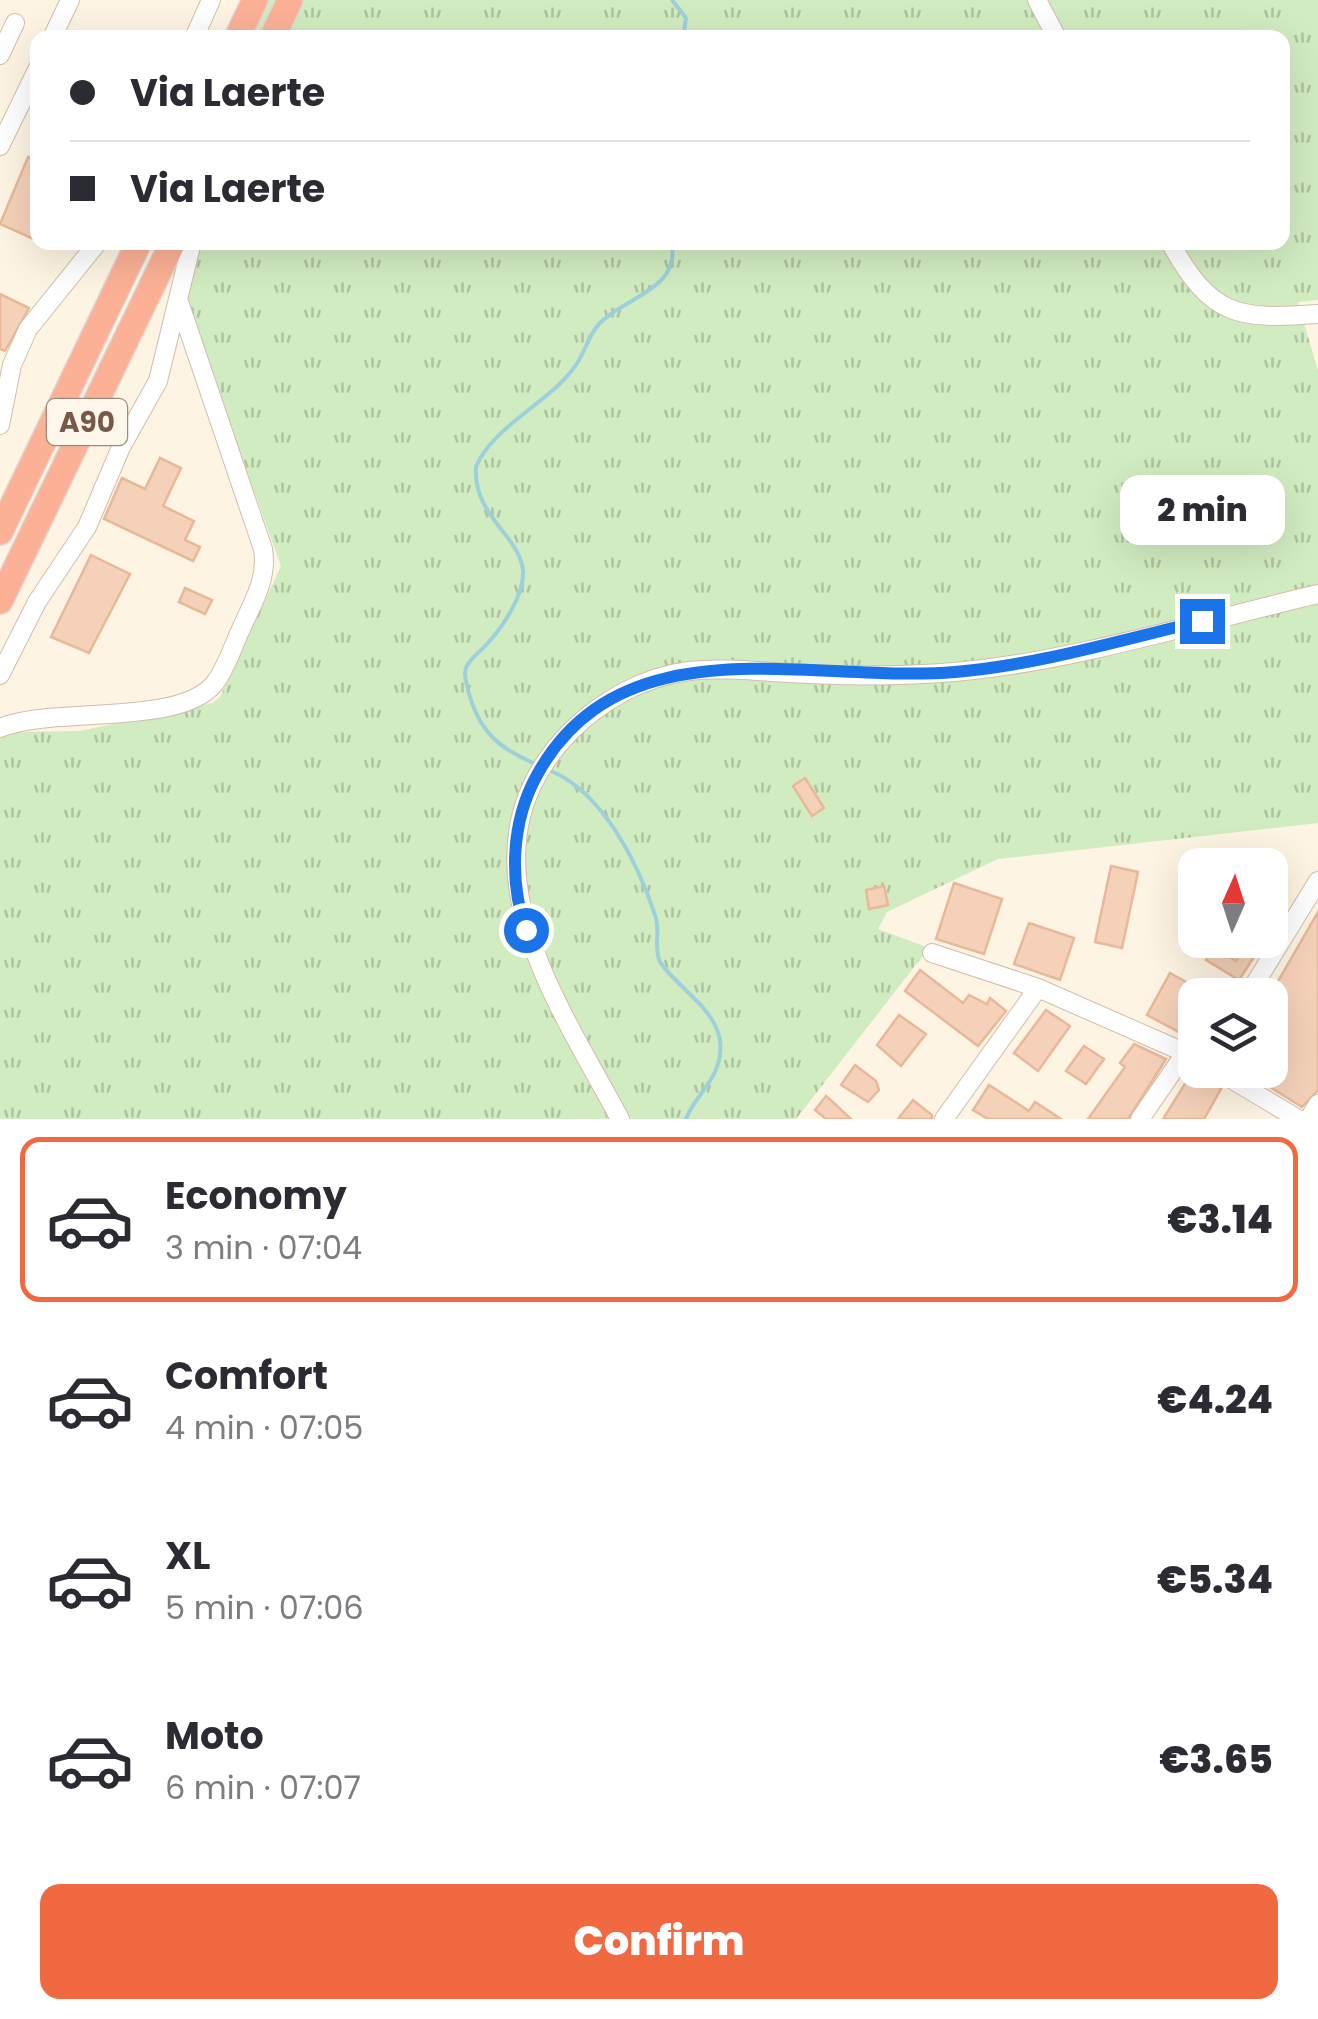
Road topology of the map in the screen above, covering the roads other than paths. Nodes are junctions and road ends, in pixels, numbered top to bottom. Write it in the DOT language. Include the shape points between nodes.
graph roads {
  1 [pos="70,0"];
  2 [pos="211,0"];
  3 [pos="255,0"];
  4 [pos="290,0"];
  5 [pos="1037,0"];
  6 [pos="15,23"];
  7 [pos="56,30"];
  8 [pos="198,30"];
  9 [pos="241,30"];
  10 [pos="276,30"];
  11 [pos="1053,30"];
  12 [pos="0,56"];
  13 [pos="30,84"];
  14 [pos="0,146"];
  15 [pos="92,250"];
  16 [pos="135,250"];
  17 [pos="169,250"];
  18 [pos="190,250"];
  19 [pos="1174,250"];
  20 [pos="178,302"];
  21 [pos="1317,318"];
  22 [pos="0,425"];
  23 [pos="0,532"];
  24 [pos="1318,594"];
  25 [pos="0,601"];
  26 [pos="0,675"];
  27 [pos="0,728"];
  28 [pos="1318,880"];
  29 [pos="932,953"];
  30 [pos="1258,978"];
  31 [pos="1038,988"];
  32 [pos="1178,1049"];
  33 [pos="1178,1070"];
  34 [pos="1246,1088"];
  35 [pos="1318,1104"];
  36 [pos="620,1119"];
  37 [pos="944,1119"];
  38 [pos="1140,1119"];
  39 [pos="1298,1119"];
  40 [pos="1309,1119"];
  1 -- 7 [label="street"];
  2 -- 8 [label="street"];
  3 -- 9 [label="highway"];
  4 -- 10 [label="highway"];
  5 -- 11 [label="street"];
  6 -- 12 [label="street"];
  13 -- 14 [label="street"];
  15 -- 22 [label="street" via="23,338"];
  16 -- 23 [label="highway, A90"];
  17 -- 25 [label="highway, A90"];
  18 -- 20 [label="street"];
  19 -- 21 [label="street" via="1190,279 1234,314"];
  20 -- 26 [label="street" via="155,387 120,447 92,518 36,602"];
  20 -- 27 [label="street" via="262,549 260,586 220,676 202,694 171,705"];
  24 -- 36 [label="street" via="981,669 740,669 675,674 616,695 556,746 532,785 517,835 521,914 549,984"];
  28 -- 30 [label="street"];
  29 -- 31 [label="street"];
  31 -- 32 [label="street"];
  31 -- 37 [label="street"];
  33 -- 38 [label="street"];
  34 -- 39 [label="street"];
  35 -- 40 [label="street"];
}
